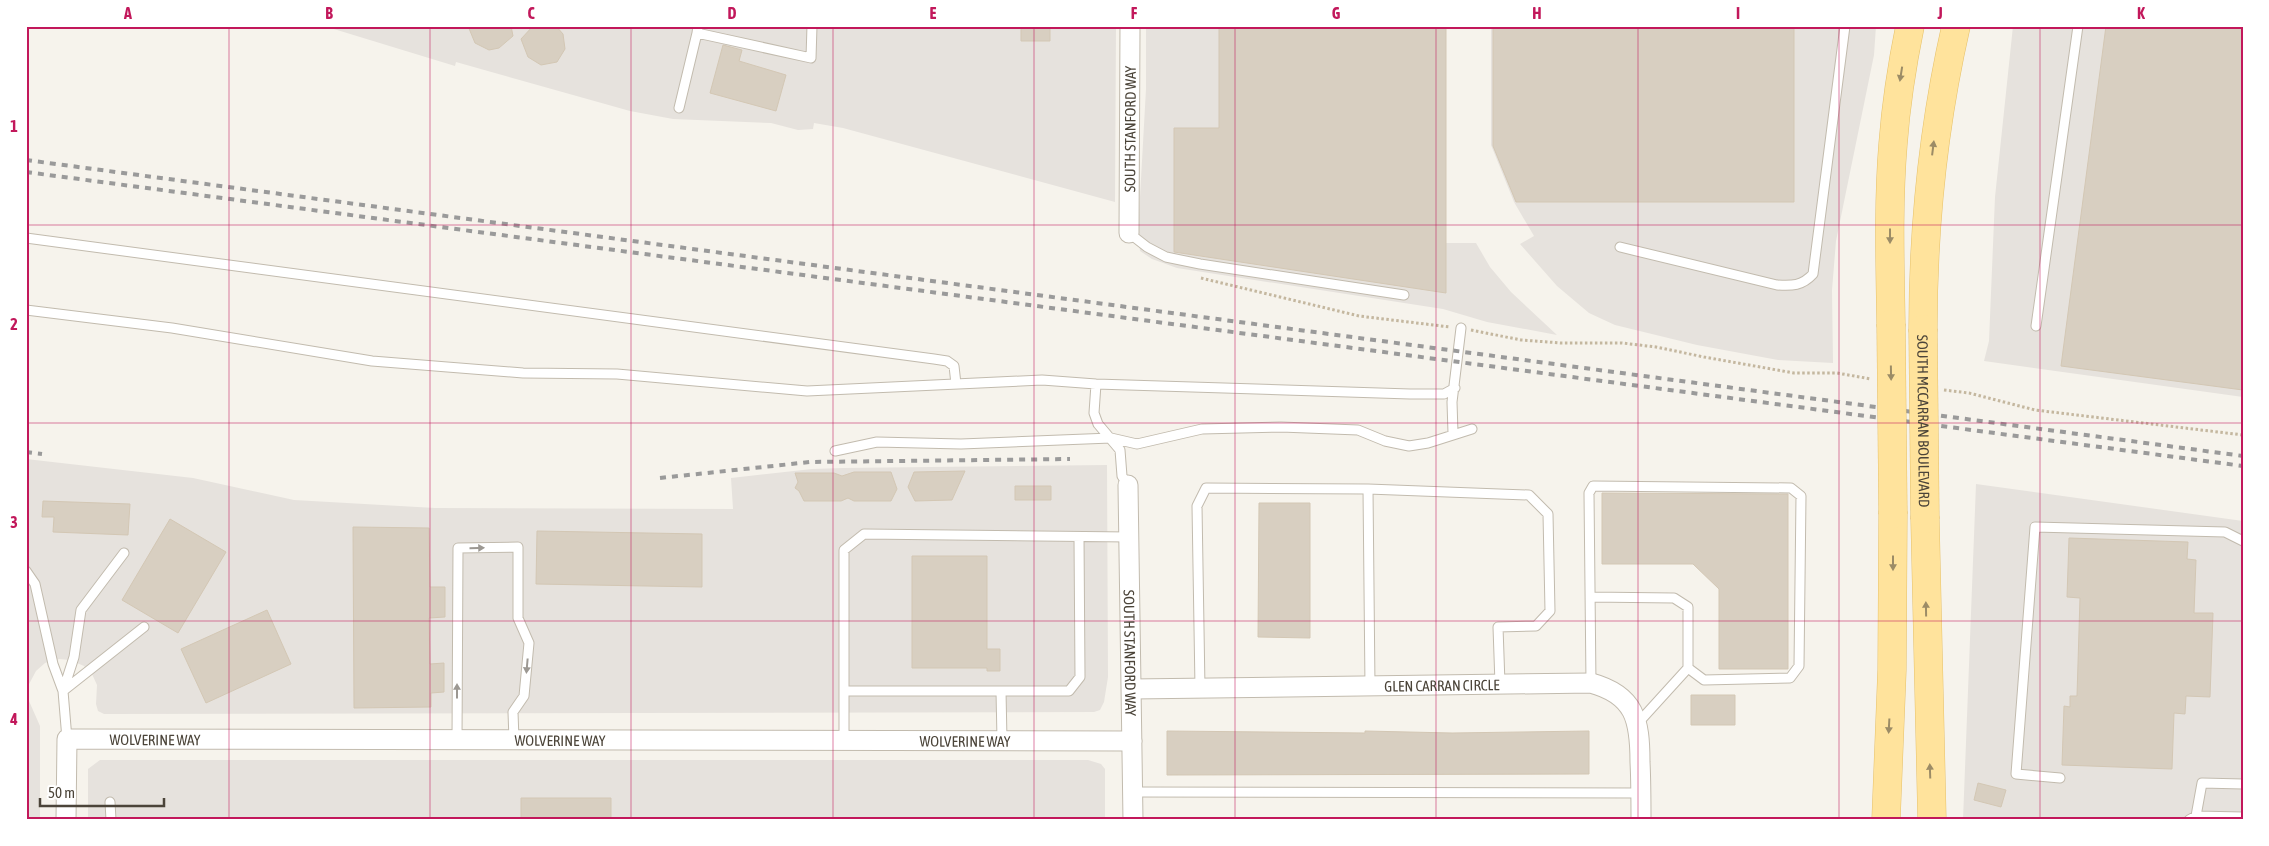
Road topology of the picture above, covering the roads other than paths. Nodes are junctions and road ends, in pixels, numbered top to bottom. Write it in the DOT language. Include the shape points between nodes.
graph roads {
  1 [pos="812,26"];
  2 [pos="1130,26"];
  3 [pos="1845,26"];
  4 [pos="1910,26"];
  5 [pos="1956,26"];
  6 [pos="2078,26"];
  7 [pos="698,30"];
  8 [pos="679,108"];
  9 [pos="1129,234"];
  10 [pos="26,238"];
  11 [pos="1620,247"];
  12 [pos="1404,295"];
  13 [pos="26,310"];
  14 [pos="2036,326"];
  15 [pos="1461,328"];
  16 [pos="956,384"];
  17 [pos="1096,384"];
  18 [pos="1455,388"];
  19 [pos="1472,429"];
  20 [pos="1453,434"];
  21 [pos="1111,438"];
  22 [pos="836,451"];
  23 [pos="1128,484"];
  24 [pos="1368,489"];
  25 [pos="1079,537"];
  26 [pos="1129,538"];
  27 [pos="2243,541"];
  28 [pos="124,552"];
  29 [pos="26,571"];
  30 [pos="1590,597"];
  31 [pos="144,627"];
  32 [pos="1688,668"];
  33 [pos="1591,683"];
  34 [pos="1500,684"];
  35 [pos="1370,686"];
  36 [pos="1200,688"];
  37 [pos="1132,689"];
  38 [pos="63,691"];
  39 [pos="844,691"];
  40 [pos="1001,691"];
  41 [pos="1638,724"];
  42 [pos="67,739"];
  43 [pos="457,740"];
  44 [pos="514,740"];
  45 [pos="844,740"];
  46 [pos="1002,740"];
  47 [pos="1132,741"];
  48 [pos="2060,778"];
  49 [pos="2243,784"];
  50 [pos="1133,792"];
  51 [pos="1641,793"];
  52 [pos="110,802"];
  53 [pos="2193,818"];
  54 [pos="2237,818"];
  55 [pos="66,820"];
  56 [pos="110,820"];
  57 [pos="1133,820"];
  58 [pos="1641,820"];
  59 [pos="1886,820"];
  60 [pos="1932,820"];
  1 -- 7 [label="lane" via="811,58"];
  2 -- 9 [label="street, SOUTH STANFORD WAY"];
  3 -- 11 [label="lane" via="1813,274 1806,282 1793,286 1777,285"];
  4 -- 59 [label="main road, SOUTH MCCARRAN BOULEVARD, one-way, bridge" via="1893,144 1890,208 1892,670"];
  60 -- 5 [label="main road, SOUTH MCCARRAN BOULEVARD, one-way, bridge" via="1925,519 1924,253 1930,168"];
  6 -- 14 [label="lane"];
  7 -- 8 [label="lane"];
  9 -- 12 [label="lane" via="1147,248 1175,259"];
  10 -- 16 [label="lane" via="947,361 954,366"];
  13 -- 16 [label="lane" via="172,328 372,361 523,373 617,374 807,391"];
  15 -- 18 [label="lane"];
  16 -- 17 [label="lane" via="1042,380"];
  17 -- 18 [label="lane" via="1410,394 1444,394"];
  17 -- 21 [label="lane" via="1094,413 1098,424"];
  18 -- 20 [label="lane"];
  19 -- 20 [label="lane"];
  20 -- 21 [label="lane" via="1409,446 1358,430 1281,427 1202,429 1137,444"];
  21 -- 22 [label="lane" via="962,444 877,442"];
  21 -- 23 [label="lane" via="1120,450 1122,476"];
  23 -- 26 [label="street, SOUTH STANFORD WAY"];
  24 -- 34 [label="lane" via="1529,495 1548,514 1550,611 1536,626 1498,627"];
  24 -- 35 [label="lane"];
  24 -- 36 [label="lane" via="1206,488 1197,506"];
  25 -- 26 [label="lane"];
  25 -- 39 [label="lane" via="864,534 844,550"];
  25 -- 40 [label="lane" via="1080,677 1068,691"];
  26 -- 37 [label="street, SOUTH STANFORD WAY"];
  27 -- 48 [label="lane" via="2225,532 2035,527 2016,774"];
  28 -- 38 [label="lane" via="82,610 74,657"];
  29 -- 38 [label="lane" via="35,584 53,664"];
  30 -- 32 [label="lane" via="1674,598 1688,607"];
  30 -- 32 [label="lane" via="1589,493 1593,486 1792,488 1802,496 1799,666 1790,678 1704,680"];
  30 -- 33 [label="lane"];
  31 -- 38 [label="lane"];
  32 -- 41 [label="lane"];
  33 -- 34 [label="street, GLEN CARRAN CIRCLE"];
  33 -- 41 [label="street, GLEN CARRAN CIRCLE" via="1622,697"];
  34 -- 35 [label="street, GLEN CARRAN CIRCLE"];
  35 -- 36 [label="street, GLEN CARRAN CIRCLE"];
  36 -- 37 [label="street, GLEN CARRAN CIRCLE"];
  37 -- 47 [label="street, SOUTH STANFORD WAY"];
  38 -- 42 [label="lane"];
  39 -- 40 [label="lane"];
  39 -- 45 [label="lane"];
  40 -- 46 [label="lane"];
  41 -- 51 [label="street, GLEN CARRAN CIRCLE"];
  42 -- 43 [label="street, WOLVERINE WAY"];
  42 -- 55 [label="street"];
  43 -- 44 [label="street, WOLVERINE WAY"];
  43 -- 44 [label="lane, one-way" via="458,548 518,547 518,618 529,643 524,696 513,712"];
  44 -- 45 [label="street, WOLVERINE WAY"];
  45 -- 46 [label="street, WOLVERINE WAY"];
  46 -- 47 [label="street, WOLVERINE WAY"];
  47 -- 50 [label="street, SOUTH STANFORD WAY"];
  49 -- 53 [label="lane" via="2202,783"];
  50 -- 51 [label="lane"];
  50 -- 57 [label="street, SOUTH STANFORD WAY"];
  51 -- 58 [label="street, GLEN CARRAN CIRCLE"];
  52 -- 56 [label="lane"];
  53 -- 54 [label="lane"];
}
